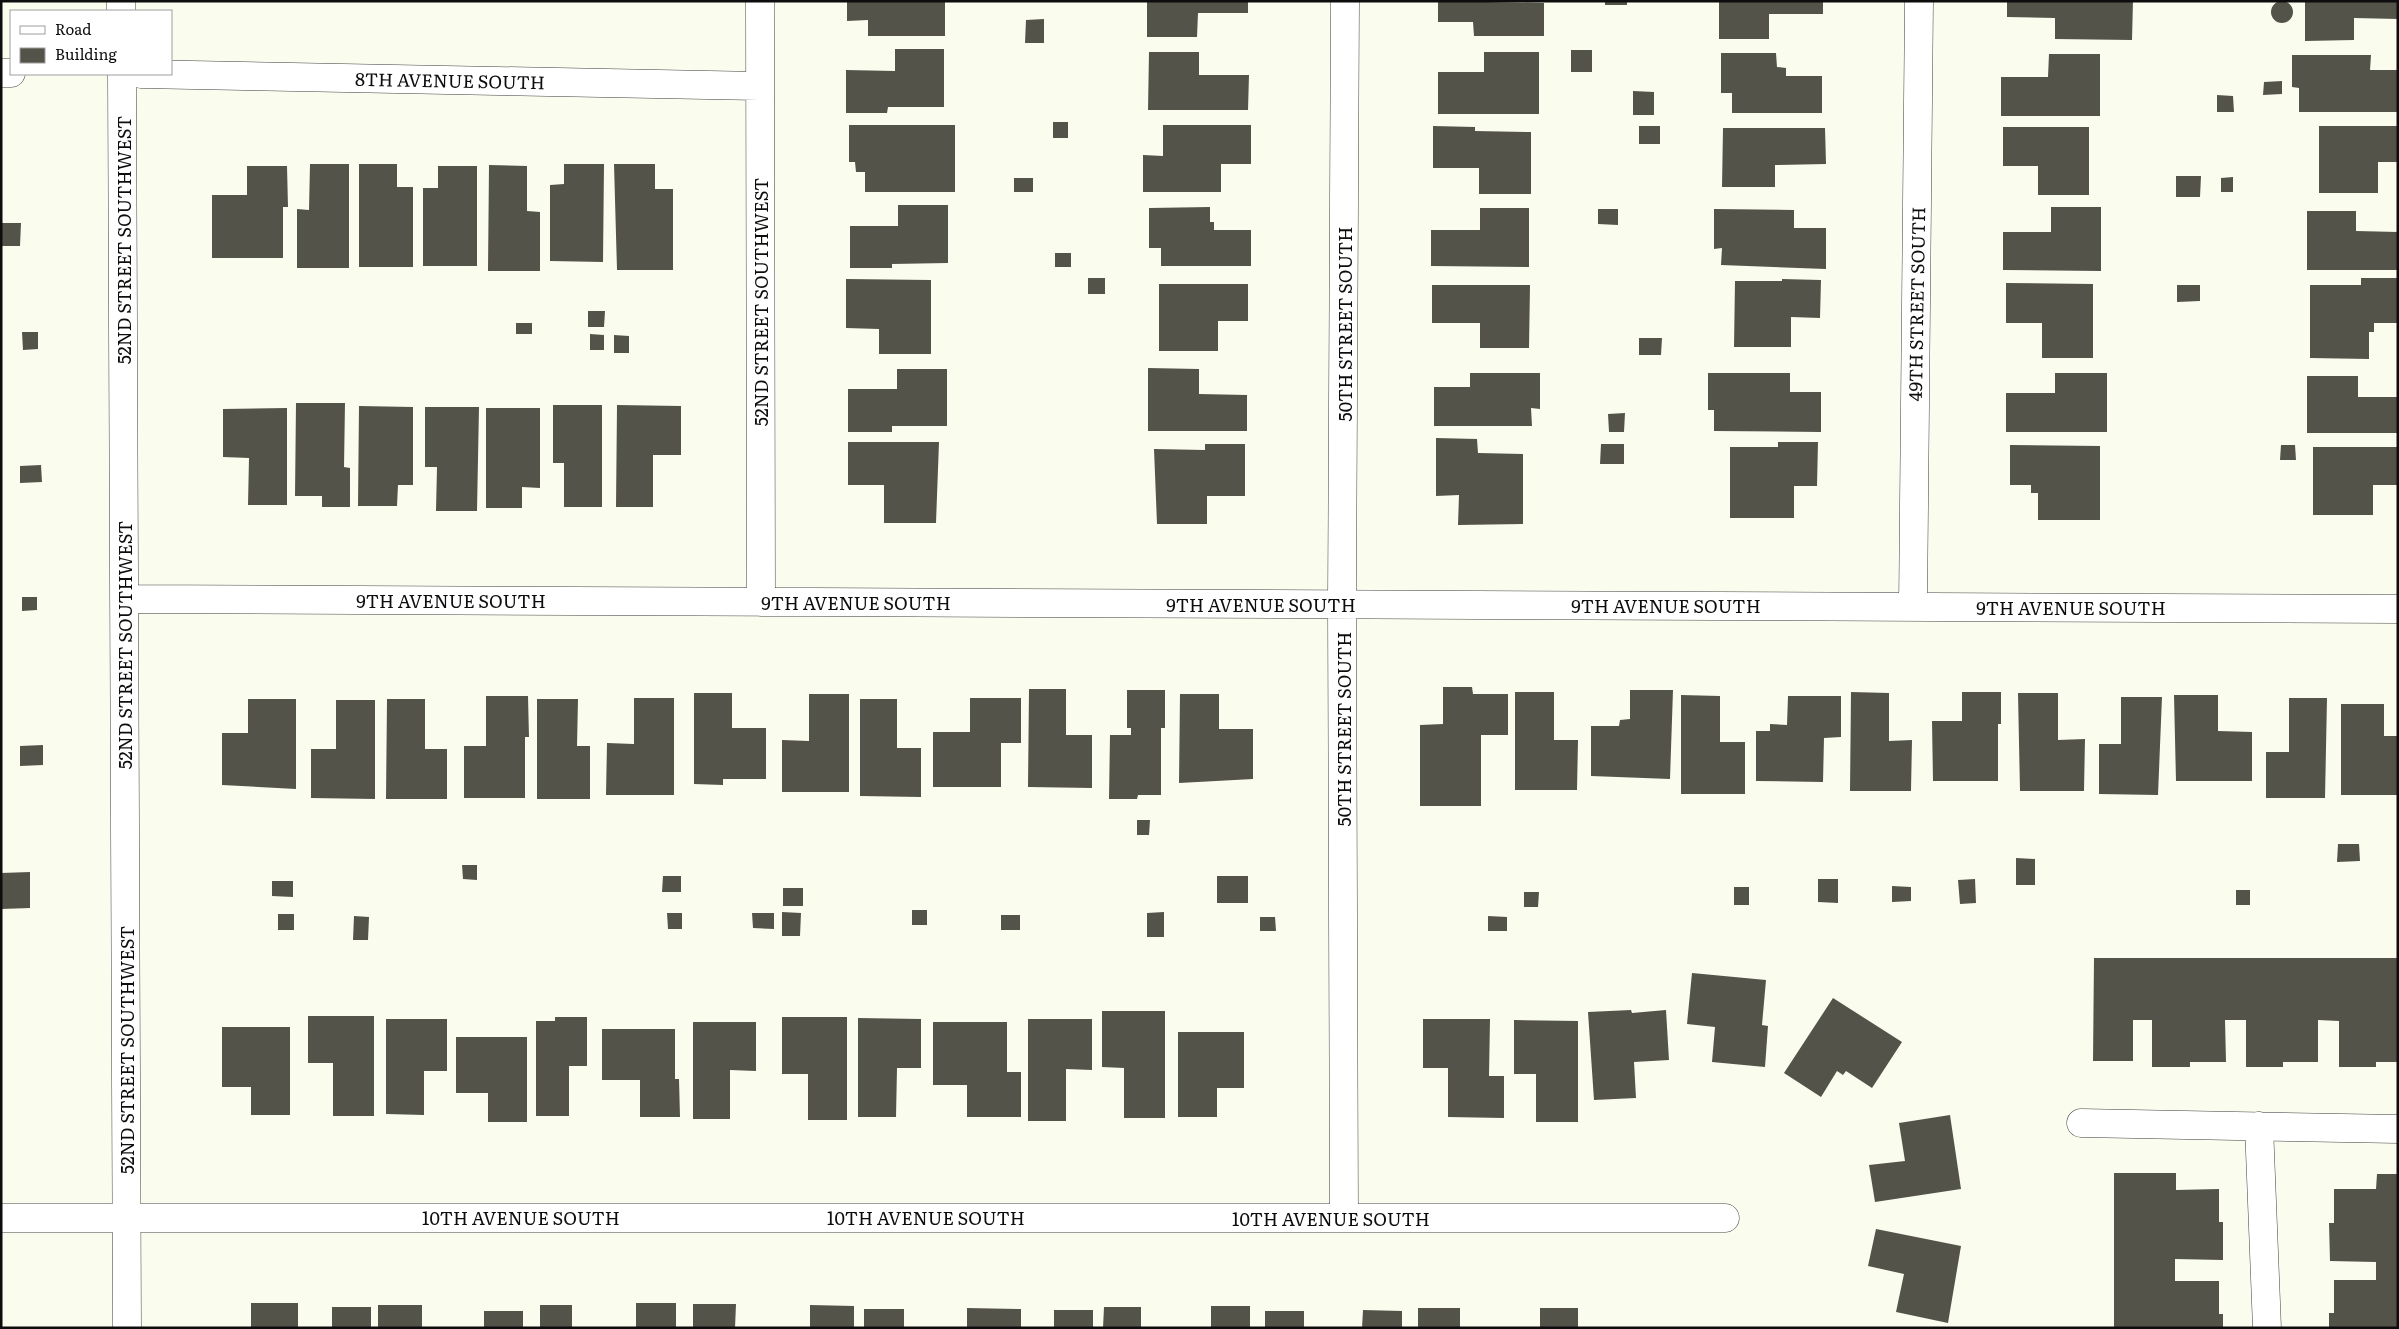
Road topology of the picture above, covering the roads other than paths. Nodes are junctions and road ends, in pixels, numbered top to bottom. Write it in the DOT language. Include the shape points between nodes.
graph roads {
  1 [pos="760,1"];
  2 [pos="1345,1"];
  3 [pos="1920,1"];
  4 [pos="122,75"];
  5 [pos="172,75"];
  6 [pos="759,86"];
  7 [pos="124,599"];
  8 [pos="761,602"];
  9 [pos="1342,604"];
  10 [pos="1913,607"];
  11 [pos="2398,608"];
  12 [pos="2081,1123"];
  13 [pos="2259,1126"];
  14 [pos="2398,1129"];
  15 [pos="127,1217"];
  16 [pos="1,1218"];
  17 [pos="1344,1218"];
  18 [pos="1725,1218"];
  19 [pos="127,1328"];
  20 [pos="2266,1328"];
  1 -- 6 [label="street, 52ND STREET SOUTHWEST"];
  2 -- 9 [label="street, 50TH STREET SOUTH"];
  3 -- 10 [label="street, 49TH STREET SOUTH"];
  4 -- 7 [label="street, 52ND STREET SOUTHWEST"];
  5 -- 6 [label="street, 8TH AVENUE SOUTH"];
  6 -- 8 [label="street, 52ND STREET SOUTHWEST"];
  7 -- 8 [label="street, 9TH AVENUE SOUTH"];
  7 -- 15 [label="street, 52ND STREET SOUTHWEST"];
  8 -- 9 [label="street, 9TH AVENUE SOUTH"];
  9 -- 10 [label="street, 9TH AVENUE SOUTH"];
  9 -- 17 [label="street, 50TH STREET SOUTH"];
  10 -- 11 [label="street, 9TH AVENUE SOUTH"];
  12 -- 13 [label="street"];
  13 -- 14 [label="street"];
  13 -- 20 [label="street"];
  15 -- 16 [label="street, 10TH AVENUE SOUTH"];
  15 -- 17 [label="street, 10TH AVENUE SOUTH"];
  15 -- 19 [label="street, 52ND STREET SOUTHWEST"];
  17 -- 18 [label="street, 10TH AVENUE SOUTH"];
}
